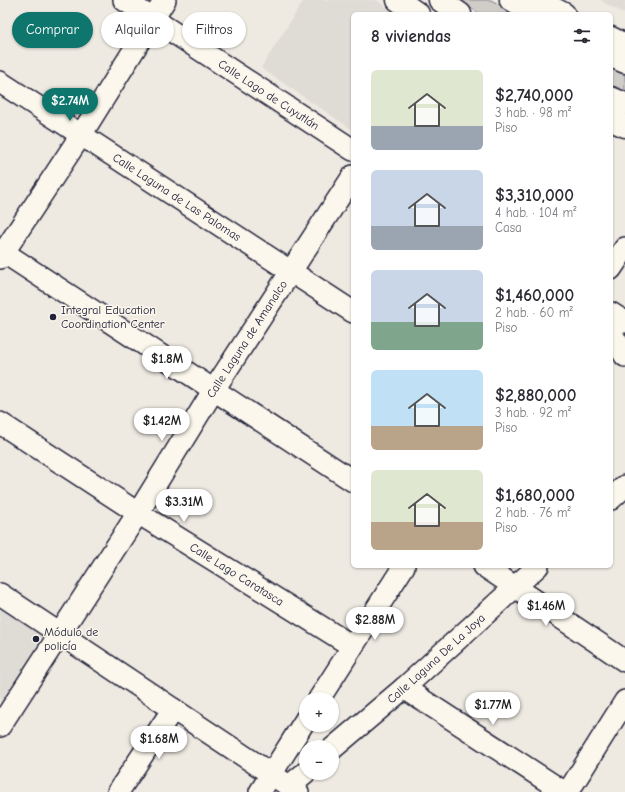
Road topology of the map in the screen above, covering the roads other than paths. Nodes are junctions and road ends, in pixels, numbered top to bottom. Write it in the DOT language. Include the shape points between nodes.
graph roads {
  1 [pos="124,0"];
  2 [pos="165,0"];
  3 [pos="398,0"];
  4 [pos="440,0"];
  5 [pos="511,0"];
  6 [pos="537,0"];
  7 [pos="142,12"];
  8 [pos="158,12"];
  9 [pos="415,12"];
  10 [pos="457,12"];
  11 [pos="530,12"];
  12 [pos="560,12"];
  13 [pos="174,33"];
  14 [pos="613,39"];
  15 [pos="625,45"];
  16 [pos="136,48"];
  17 [pos="613,57"];
  18 [pos="625,62"];
  19 [pos="0,82"];
  20 [pos="613,99"];
  21 [pos="625,104"];
  22 [pos="613,121"];
  23 [pos="625,126"];
  24 [pos="81,136"];
  25 [pos="351,149"];
  26 [pos="351,179"];
  27 [pos="625,248"];
  28 [pos="1,253"];
  29 [pos="613,265"];
  30 [pos="290,272"];
  31 [pos="351,311"];
  32 [pos="613,313"];
  33 [pos="625,322"];
  34 [pos="613,335"];
  35 [pos="625,356"];
  36 [pos="213,391"];
  37 [pos="0,423"];
  38 [pos="613,478"];
  39 [pos="351,480"];
  40 [pos="625,486"];
  41 [pos="613,497"];
  42 [pos="138,513"];
  43 [pos="403,568"];
  44 [pos="487,568"];
  45 [pos="536,568"];
  46 [pos="516,586"];
  47 [pos="0,594"];
  48 [pos="60,634"];
  49 [pos="352,646"];
  50 [pos="625,661"];
  51 [pos="404,688"];
  52 [pos="323,692"];
  53 [pos="625,701"];
  54 [pos="172,709"];
  55 [pos="0,726"];
  56 [pos="299,731"];
  57 [pos="339,743"];
  58 [pos="272,774"];
  59 [pos="300,780"];
  60 [pos="294,789"];
  61 [pos="118,792"];
  62 [pos="260,792"];
  63 [pos="564,792"];
  64 [pos="568,792"];
  1 -- 7 [label="street, Calle Lago de Cuyutlán"];
  2 -- 8 [label="street"];
  3 -- 9 [label="main road"];
  4 -- 10 [label="main road"];
  5 -- 11 [label="main road"];
  6 -- 12 [label="main road"];
  13 -- 25 [label="street, Calle Lago de Cuyutlán"];
  14 -- 15 [label="main road"];
  16 -- 24 [label="street"];
  17 -- 18 [label="main road"];
  19 -- 24 [label="street, Calle Laguna de Las Palomas"];
  20 -- 21 [label="main road"];
  22 -- 23 [label="main road"];
  24 -- 28 [label="street"];
  24 -- 30 [label="street, Calle Laguna de Las Palomas"];
  26 -- 30 [label="street, Calle Laguna de Amanalco"];
  27 -- 29 [label="street"];
  28 -- 36 [label="street"];
  30 -- 31 [label="street, Calle Laguna de Las Palomas"];
  30 -- 36 [label="street, Calle Laguna de Amanalco"];
  32 -- 33 [label="street"];
  34 -- 35 [label="street"];
  36 -- 39 [label="street"];
  36 -- 42 [label="street, Calle Laguna de Amanalco"];
  37 -- 42 [label="street, Calle Lago Caratasca"];
  38 -- 40 [label="street"];
  40 -- 41 [label="street"];
  42 -- 48 [label="street, Calle Laguna de Amanalco"];
  42 -- 49 [label="street, Calle Lago Caratasca"];
  43 -- 49 [label="street"];
  44 -- 46 [label="street"];
  45 -- 46 [label="street, Calle Laguna De La Joya"];
  46 -- 50 [label="street"];
  46 -- 51 [label="street, Calle Laguna De La Joya"];
  47 -- 48 [label="street"];
  48 -- 54 [label="street"];
  48 -- 55 [label="street, Calle Laguna de Amanalco"];
  49 -- 52 [label="street"];
  51 -- 57 [label="street, Calle Laguna De La Joya"];
  51 -- 63 [label="street"];
  53 -- 64 [label="street"];
  54 -- 58 [label="street"];
  54 -- 61 [label="street"];
  56 -- 58 [label="street"];
  58 -- 60 [label="street"];
  58 -- 62 [label="street"];
  59 -- 60 [label="street"];
}
